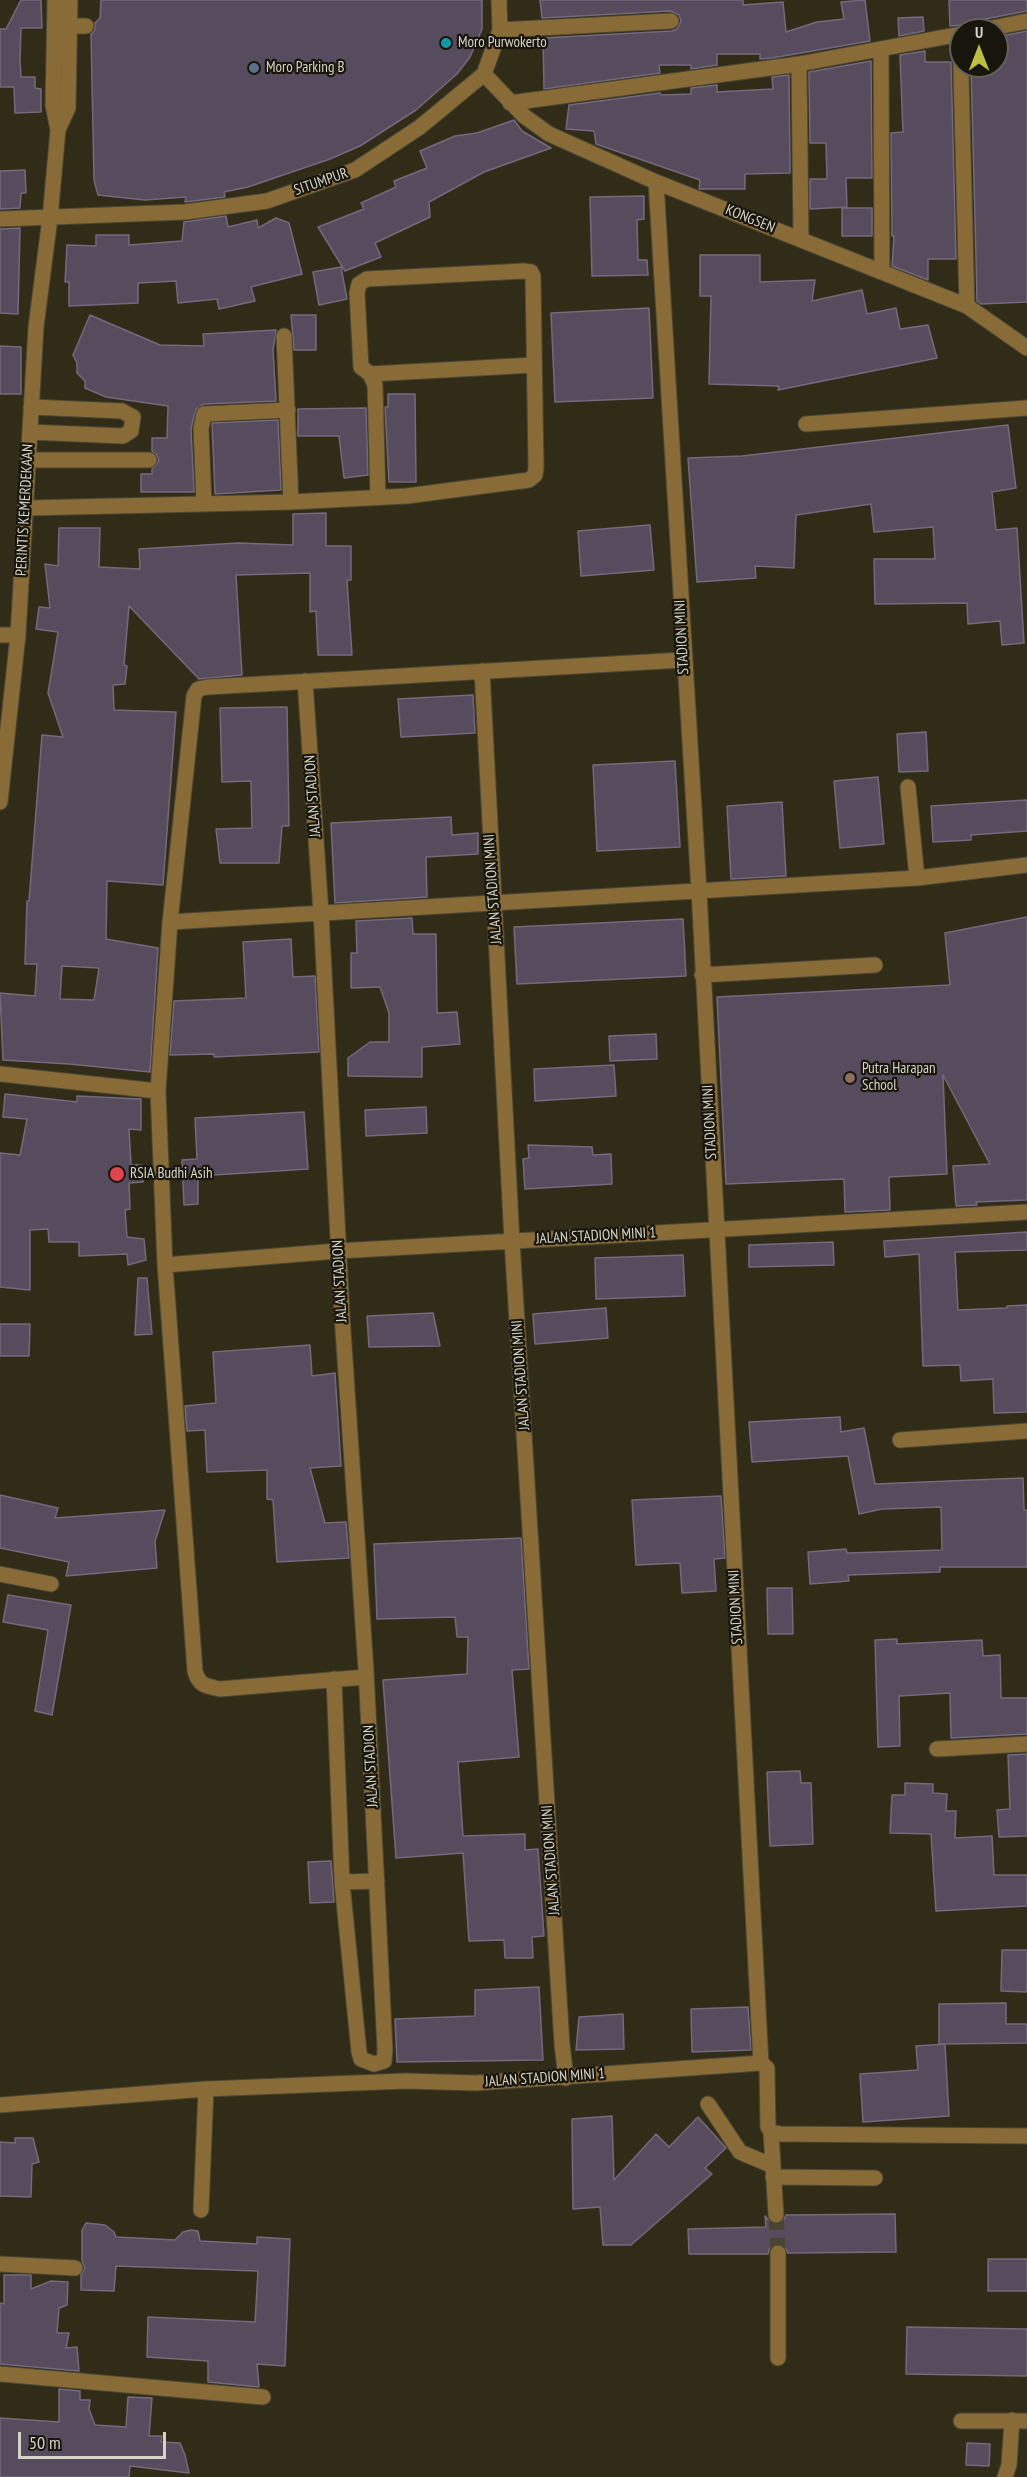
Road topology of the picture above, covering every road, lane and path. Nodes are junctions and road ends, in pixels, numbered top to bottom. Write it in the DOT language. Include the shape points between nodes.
graph roads {
  1 [pos="56,0"];
  2 [pos="70,0"];
  3 [pos="499,0"];
  4 [pos="671,21"];
  5 [pos="1027,21"];
  6 [pos="1009,25"];
  7 [pos="62,26"];
  8 [pos="86,26"];
  9 [pos="500,30"];
  10 [pos="949,36"];
  11 [pos="881,50"];
  12 [pos="799,64"];
  13 [pos="484,74"];
  14 [pos="961,78"];
  15 [pos="510,103"];
  16 [pos="656,182"];
  17 [pos="50,218"];
  18 [pos="0,219"];
  19 [pos="801,240"];
  20 [pos="882,272"];
  21 [pos="967,306"];
  22 [pos="284,336"];
  23 [pos="1027,348"];
  24 [pos="534,365"];
  25 [pos="370,374"];
  26 [pos="32,407"];
  27 [pos="1027,408"];
  28 [pos="288,410"];
  29 [pos="806,424"];
  30 [pos="30,432"];
  31 [pos="28,460"];
  32 [pos="149,460"];
  33 [pos="378,496"];
  34 [pos="291,502"];
  35 [pos="204,504"];
  36 [pos="26,508"];
  37 [pos="0,635"];
  38 [pos="18,635"];
  39 [pos="683,660"];
  40 [pos="482,671"];
  41 [pos="305,681"];
  42 [pos="908,787"];
  43 [pos="0,802"];
  44 [pos="1027,865"];
  45 [pos="917,878"];
  46 [pos="699,891"];
  47 [pos="495,902"];
  48 [pos="321,912"];
  49 [pos="170,922"];
  50 [pos="875,966"];
  51 [pos="702,975"];
  52 [pos="0,1074"];
  53 [pos="158,1091"];
  54 [pos="1027,1212"];
  55 [pos="715,1230"];
  56 [pos="512,1241"];
  57 [pos="338,1251"];
  58 [pos="165,1265"];
  59 [pos="1027,1431"];
  60 [pos="900,1440"];
  61 [pos="0,1574"];
  62 [pos="51,1584"];
  63 [pos="366,1677"];
  64 [pos="334,1679"];
  65 [pos="1027,1744"];
  66 [pos="937,1749"];
  67 [pos="377,1881"];
  68 [pos="342,1882"];
  69 [pos="384,2061"];
  70 [pos="761,2062"];
  71 [pos="566,2078"];
  72 [pos="405,2081"];
  73 [pos="206,2089"];
  74 [pos="708,2104"];
  75 [pos="0,2105"];
  76 [pos="771,2132"];
  77 [pos="1027,2136"];
  78 [pos="773,2172"];
  79 [pos="875,2178"];
  80 [pos="201,2210"];
  81 [pos="776,2215"];
  82 [pos="778,2253"];
  83 [pos="0,2264"];
  84 [pos="75,2268"];
  85 [pos="778,2358"];
  86 [pos="0,2374"];
  87 [pos="263,2397"];
  88 [pos="961,2421"];
  89 [pos="1020,2421"];
  90 [pos="1020,2437"];
  91 [pos="1005,2477"];
  1 -- 7 [label="street"];
  2 -- 7 [label="street"];
  3 -- 9 [label="street"];
  4 -- 9 [label="street"];
  5 -- 6 [label="street"];
  7 -- 8 [label="street"];
  7 -- 17 [label="street, PERINTIS KEMERDEKAAN" via="53,105 58,129"];
  9 -- 13 [label="street"];
  10 -- 11 [label="street"];
  11 -- 12 [label="street"];
  11 -- 20 [label="street"];
  12 -- 15 [label="street"];
  12 -- 19 [label="street"];
  13 -- 15 [label="street, KONGSEN"];
  13 -- 17 [label="street, SITUMPUR" via="420,127 355,170 267,201 185,212"];
  14 -- 21 [label="street"];
  15 -- 16 [label="street, KONGSEN" via="549,134"];
  16 -- 19 [label="street, KONGSEN"];
  16 -- 39 [label="street, STADION MINI"];
  17 -- 18 [label="street, SITUMPUR"];
  17 -- 26 [label="street, PERINTIS KEMERDEKAAN" via="36,327"];
  19 -- 20 [label="street, KONGSEN"];
  20 -- 21 [label="street, KONGSEN"];
  21 -- 23 [label="street, KONGSEN"];
  22 -- 28 [label="street"];
  24 -- 25 [label="street"];
  24 -- 25 [label="street" via="531,272 367,279 359,284 357,293 361,367"];
  24 -- 33 [label="street" via="535,475 529,480 407,496"];
  25 -- 33 [label="street" via="375,385"];
  26 -- 30 [label="street, PERINTIS KEMERDEKAAN"];
  26 -- 30 [label="street" via="122,411 133,417 131,431 123,436"];
  27 -- 29 [label="street"];
  28 -- 34 [label="street"];
  28 -- 35 [label="street" via="204,414"];
  30 -- 31 [label="street, PERINTIS KEMERDEKAAN"];
  31 -- 32 [label="street"];
  31 -- 36 [label="street, PERINTIS KEMERDEKAAN"];
  33 -- 34 [label="street"];
  34 -- 35 [label="street"];
  35 -- 36 [label="street"];
  36 -- 38 [label="street, PERINTIS KEMERDEKAAN"];
  37 -- 38 [label="street"];
  38 -- 43 [label="street, PERINTIS KEMERDEKAAN"];
  39 -- 40 [label="street"];
  39 -- 46 [label="street, STADION MINI"];
  40 -- 41 [label="street"];
  40 -- 47 [label="street, JALAN STADION MINI"];
  41 -- 48 [label="street, JALAN STADION"];
  41 -- 49 [label="street" via="208,687 198,689 194,696"];
  42 -- 45 [label="street"];
  44 -- 45 [label="street"];
  45 -- 46 [label="street"];
  46 -- 47 [label="street"];
  46 -- 51 [label="street, STADION MINI"];
  47 -- 48 [label="street"];
  47 -- 56 [label="street, JALAN STADION MINI"];
  48 -- 49 [label="street"];
  48 -- 57 [label="street, JALAN STADION"];
  49 -- 53 [label="street"];
  50 -- 51 [label="street"];
  51 -- 55 [label="street, STADION MINI"];
  52 -- 53 [label="street"];
  53 -- 58 [label="street"];
  54 -- 55 [label="street, JALAN STADION MINI 1"];
  55 -- 56 [label="street, JALAN STADION MINI 1"];
  55 -- 70 [label="street, STADION MINI"];
  56 -- 57 [label="street, JALAN STADION MINI 1"];
  56 -- 71 [label="street, JALAN STADION MINI"];
  57 -- 58 [label="street, JALAN STADION MINI 1"];
  57 -- 63 [label="street, JALAN STADION"];
  58 -- 64 [label="street" via="198,1680 203,1686 220,1689"];
  59 -- 60 [label="street"];
  61 -- 62 [label="street"];
  63 -- 64 [label="street"];
  63 -- 67 [label="street, JALAN STADION"];
  64 -- 68 [label="street"];
  65 -- 66 [label="street"];
  67 -- 68 [label="street"];
  67 -- 69 [label="street, JALAN STADION"];
  68 -- 69 [label="street" via="359,2052 367,2062"];
  69 -- 72 [label="street"];
  70 -- 71 [label="street, JALAN STADION MINI 1"];
  70 -- 76 [label="street" via="767,2068"];
  71 -- 72 [label="street, JALAN STADION MINI 1" via="476,2083"];
  72 -- 73 [label="street, JALAN STADION MINI 1"];
  73 -- 75 [label="street, JALAN STADION MINI 1"];
  73 -- 80 [label="street"];
  74 -- 78 [label="street" via="740,2152"];
  76 -- 77 [label="street"];
  76 -- 78 [label="street"];
  78 -- 79 [label="street"];
  78 -- 81 [label="street"];
  82 -- 85 [label="street"];
  83 -- 84 [label="street"];
  86 -- 87 [label="street"];
  88 -- 89 [label="street"];
  89 -- 90 [label="street"];
  90 -- 91 [label="street"];
}
